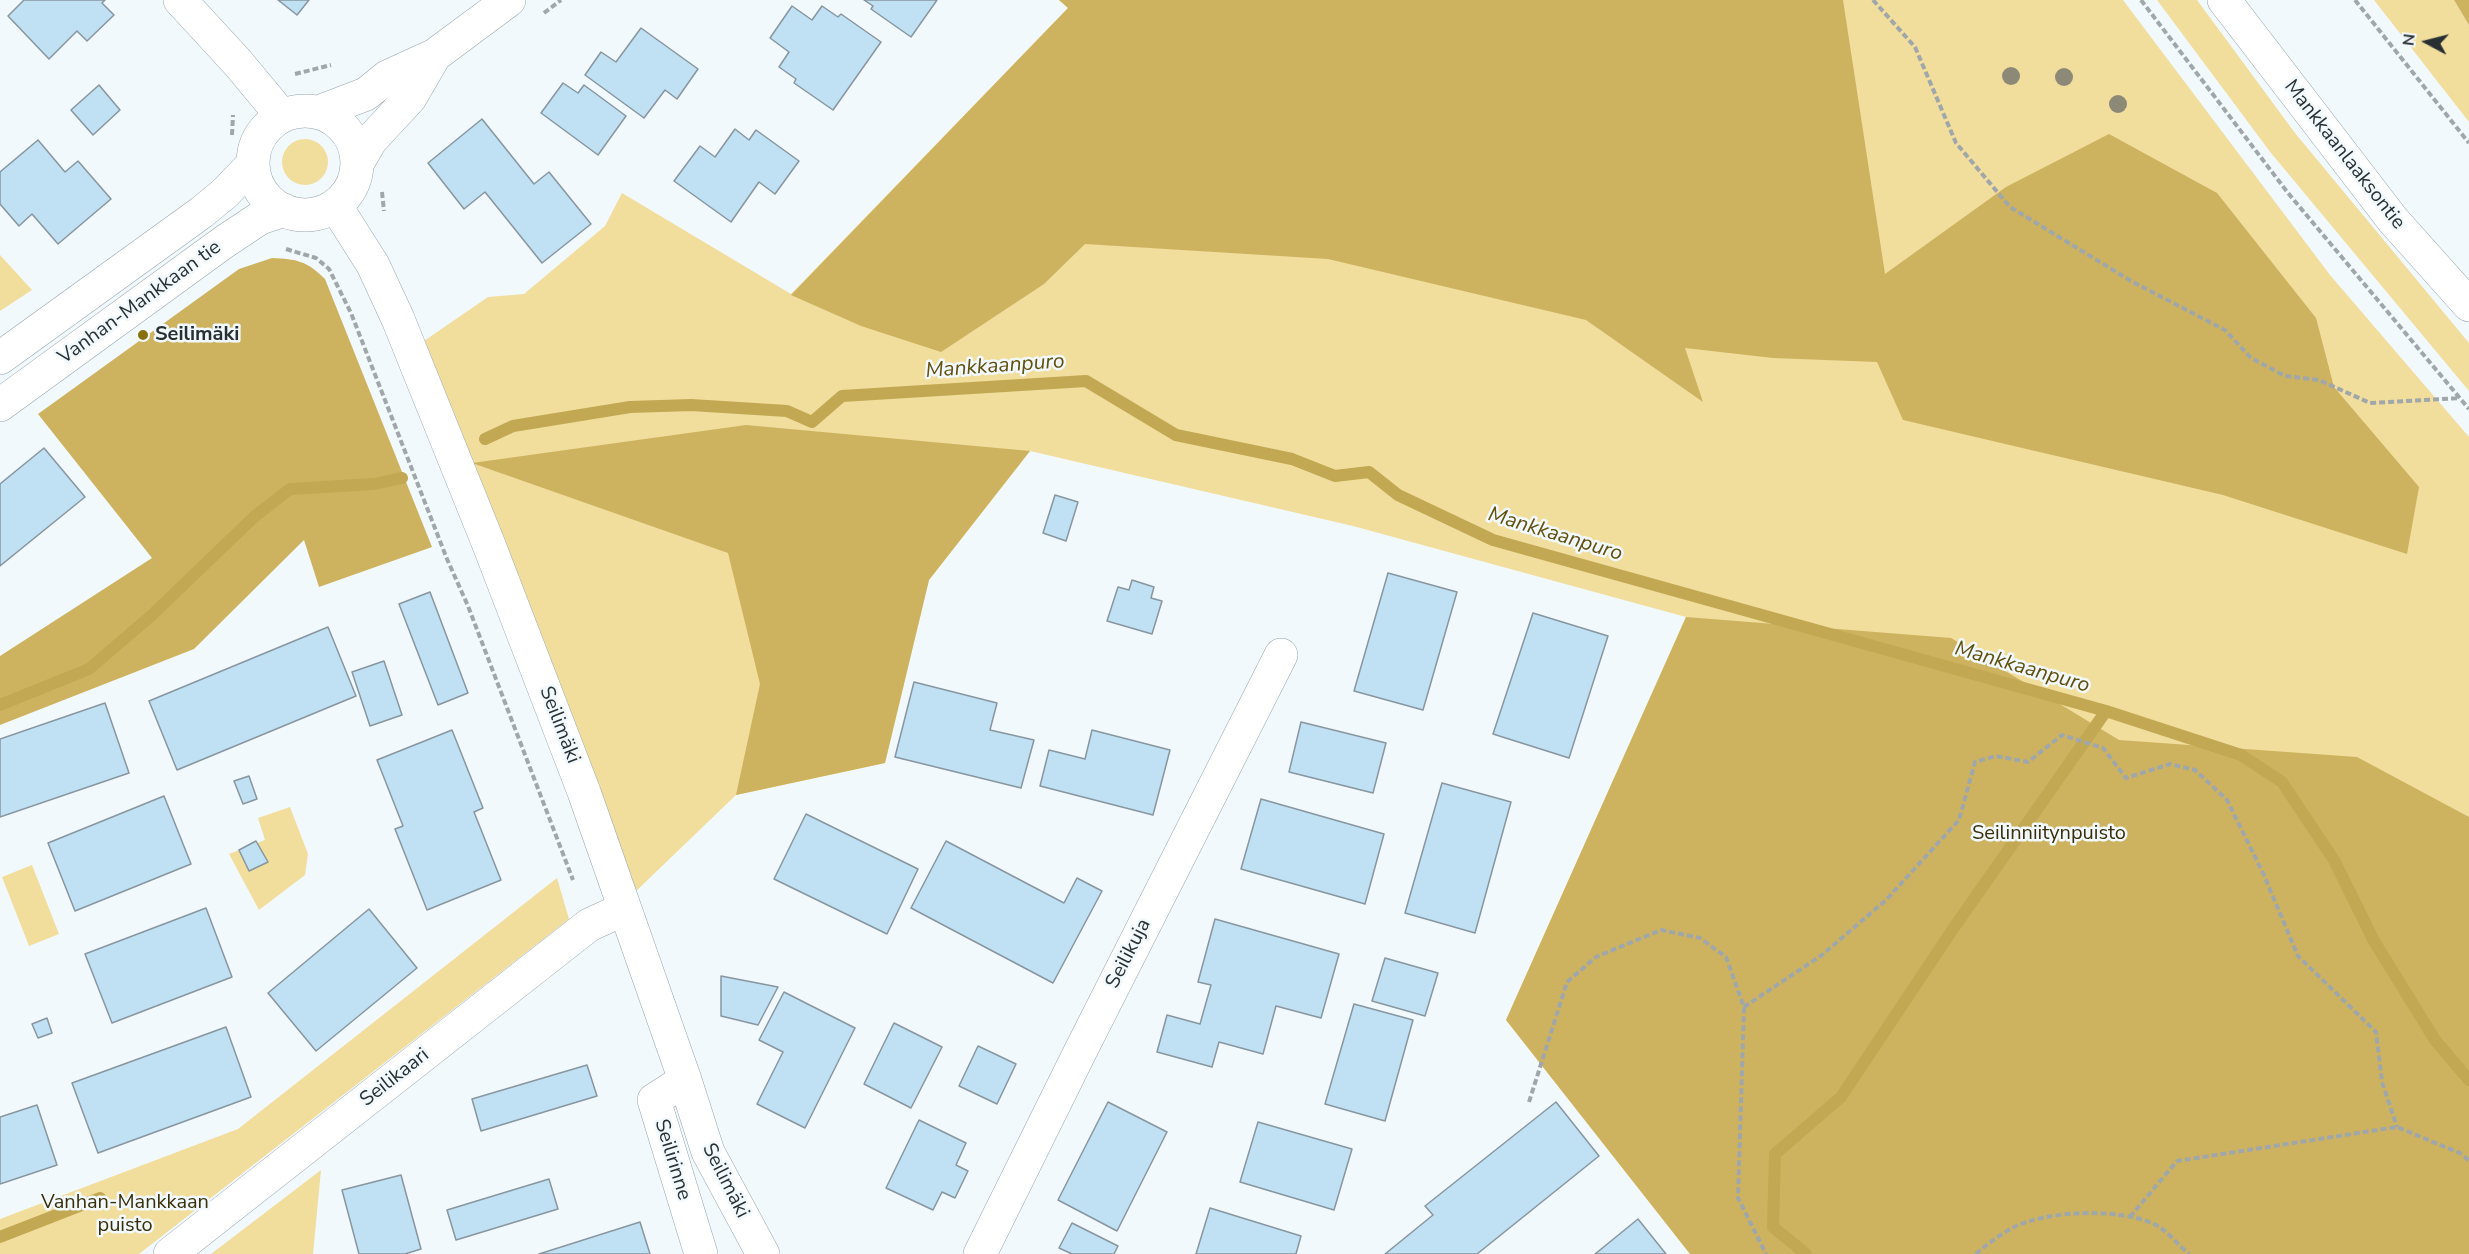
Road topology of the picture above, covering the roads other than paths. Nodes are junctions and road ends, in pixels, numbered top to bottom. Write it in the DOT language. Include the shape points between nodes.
graph roads {
  1 [pos="180,0"];
  2 [pos="509,0"];
  3 [pos="2224,0"];
  4 [pos="435,55"];
  5 [pos="319,112"];
  6 [pos="282,116"];
  7 [pos="357,164"];
  8 [pos="252,165"];
  9 [pos="334,205"];
  10 [pos="284,210"];
  11 [pos="2469,305"];
  12 [pos="0,358"];
  13 [pos="0,405"];
  14 [pos="1281,655"];
  15 [pos="624,909"];
  16 [pos="685,1080"];
  17 [pos="170,1254"];
  18 [pos="701,1254"];
  19 [pos="763,1254"];
  20 [pos="980,1254"];
  1 -- 6 [label="street"];
  2 -- 4 [label="street"];
  3 -- 11 [label="street, Mankkaanlaaksontie" via="2393,220"];
  4 -- 5 [label="street" via="387,77 366,94"];
  4 -- 7 [label="street" via="410,98 371,140"];
  5 -- 6 [label="street"];
  5 -- 7 [label="street" via="340,125 353,146"];
  6 -- 8 [label="street" via="256,142"];
  7 -- 9 [label="street" via="355,179 345,197"];
  8 -- 10 [label="street" via="261,192 274,206"];
  8 -- 12 [label="street, Vanhan-Mankkaan tie" via="202,212"];
  9 -- 10 [label="street" via="307,215"];
  9 -- 15 [label="street, Seilimäki" via="373,265 398,319 580,781"];
  10 -- 13 [label="street, Vanhan-Mankkaan tie" via="260,219 224,242"];
  14 -- 20 [label="street, Seilikuja"];
  15 -- 16 [label="street, Seilimäki"];
  15 -- 17 [label="street, Seilikaari" via="590,925"];
  16 -- 18 [label="street, Seilirinne" via="654,1100"];
  16 -- 19 [label="street, Seilimäki" via="708,1152"];
}
